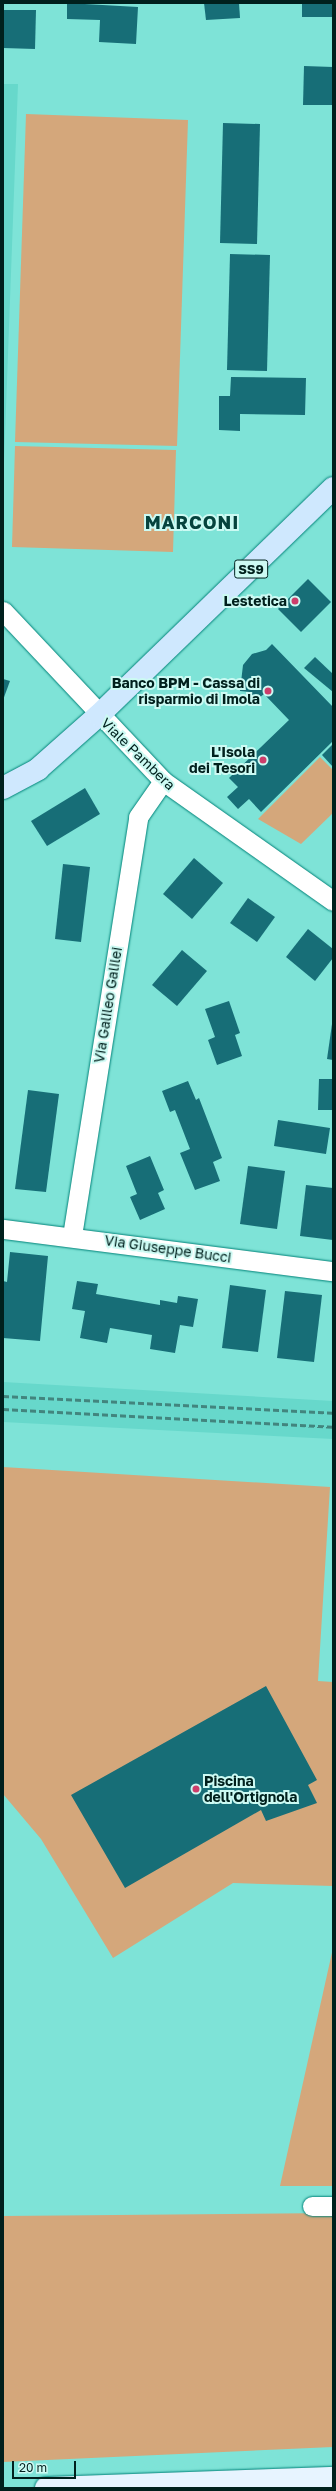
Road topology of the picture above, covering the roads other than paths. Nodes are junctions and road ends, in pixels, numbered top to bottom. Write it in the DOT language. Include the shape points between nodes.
graph roads {
  1 [pos="333,488"];
  2 [pos="3,611"];
  3 [pos="99,715"];
  4 [pos="163,781"];
  5 [pos="3,788"];
  6 [pos="333,901"];
  7 [pos="3,1229"];
  8 [pos="72,1236"];
  9 [pos="333,1272"];
  10 [pos="312,2206"];
  11 [pos="333,2206"];
  12 [pos="328,2482"];
  13 [pos="102,2487"];
  14 [pos="46,2488"];
  1 -- 3 [label="main road, SS9"];
  2 -- 3 [label="street, Viale Pambera"];
  3 -- 4 [label="street, Viale Pambera"];
  3 -- 5 [label="main road, SS9" via="38,769"];
  4 -- 6 [label="street, Viale Pambera"];
  4 -- 8 [label="street, Via Galileo Galilei" via="138,817"];
  7 -- 8 [label="street, Via Giuseppe Bucci"];
  8 -- 9 [label="street, Via Giuseppe Bucci"];
  10 -- 11 [label="street"];
  12 -- 13 [label="main road"];
  13 -- 14 [label="main road"];
}
